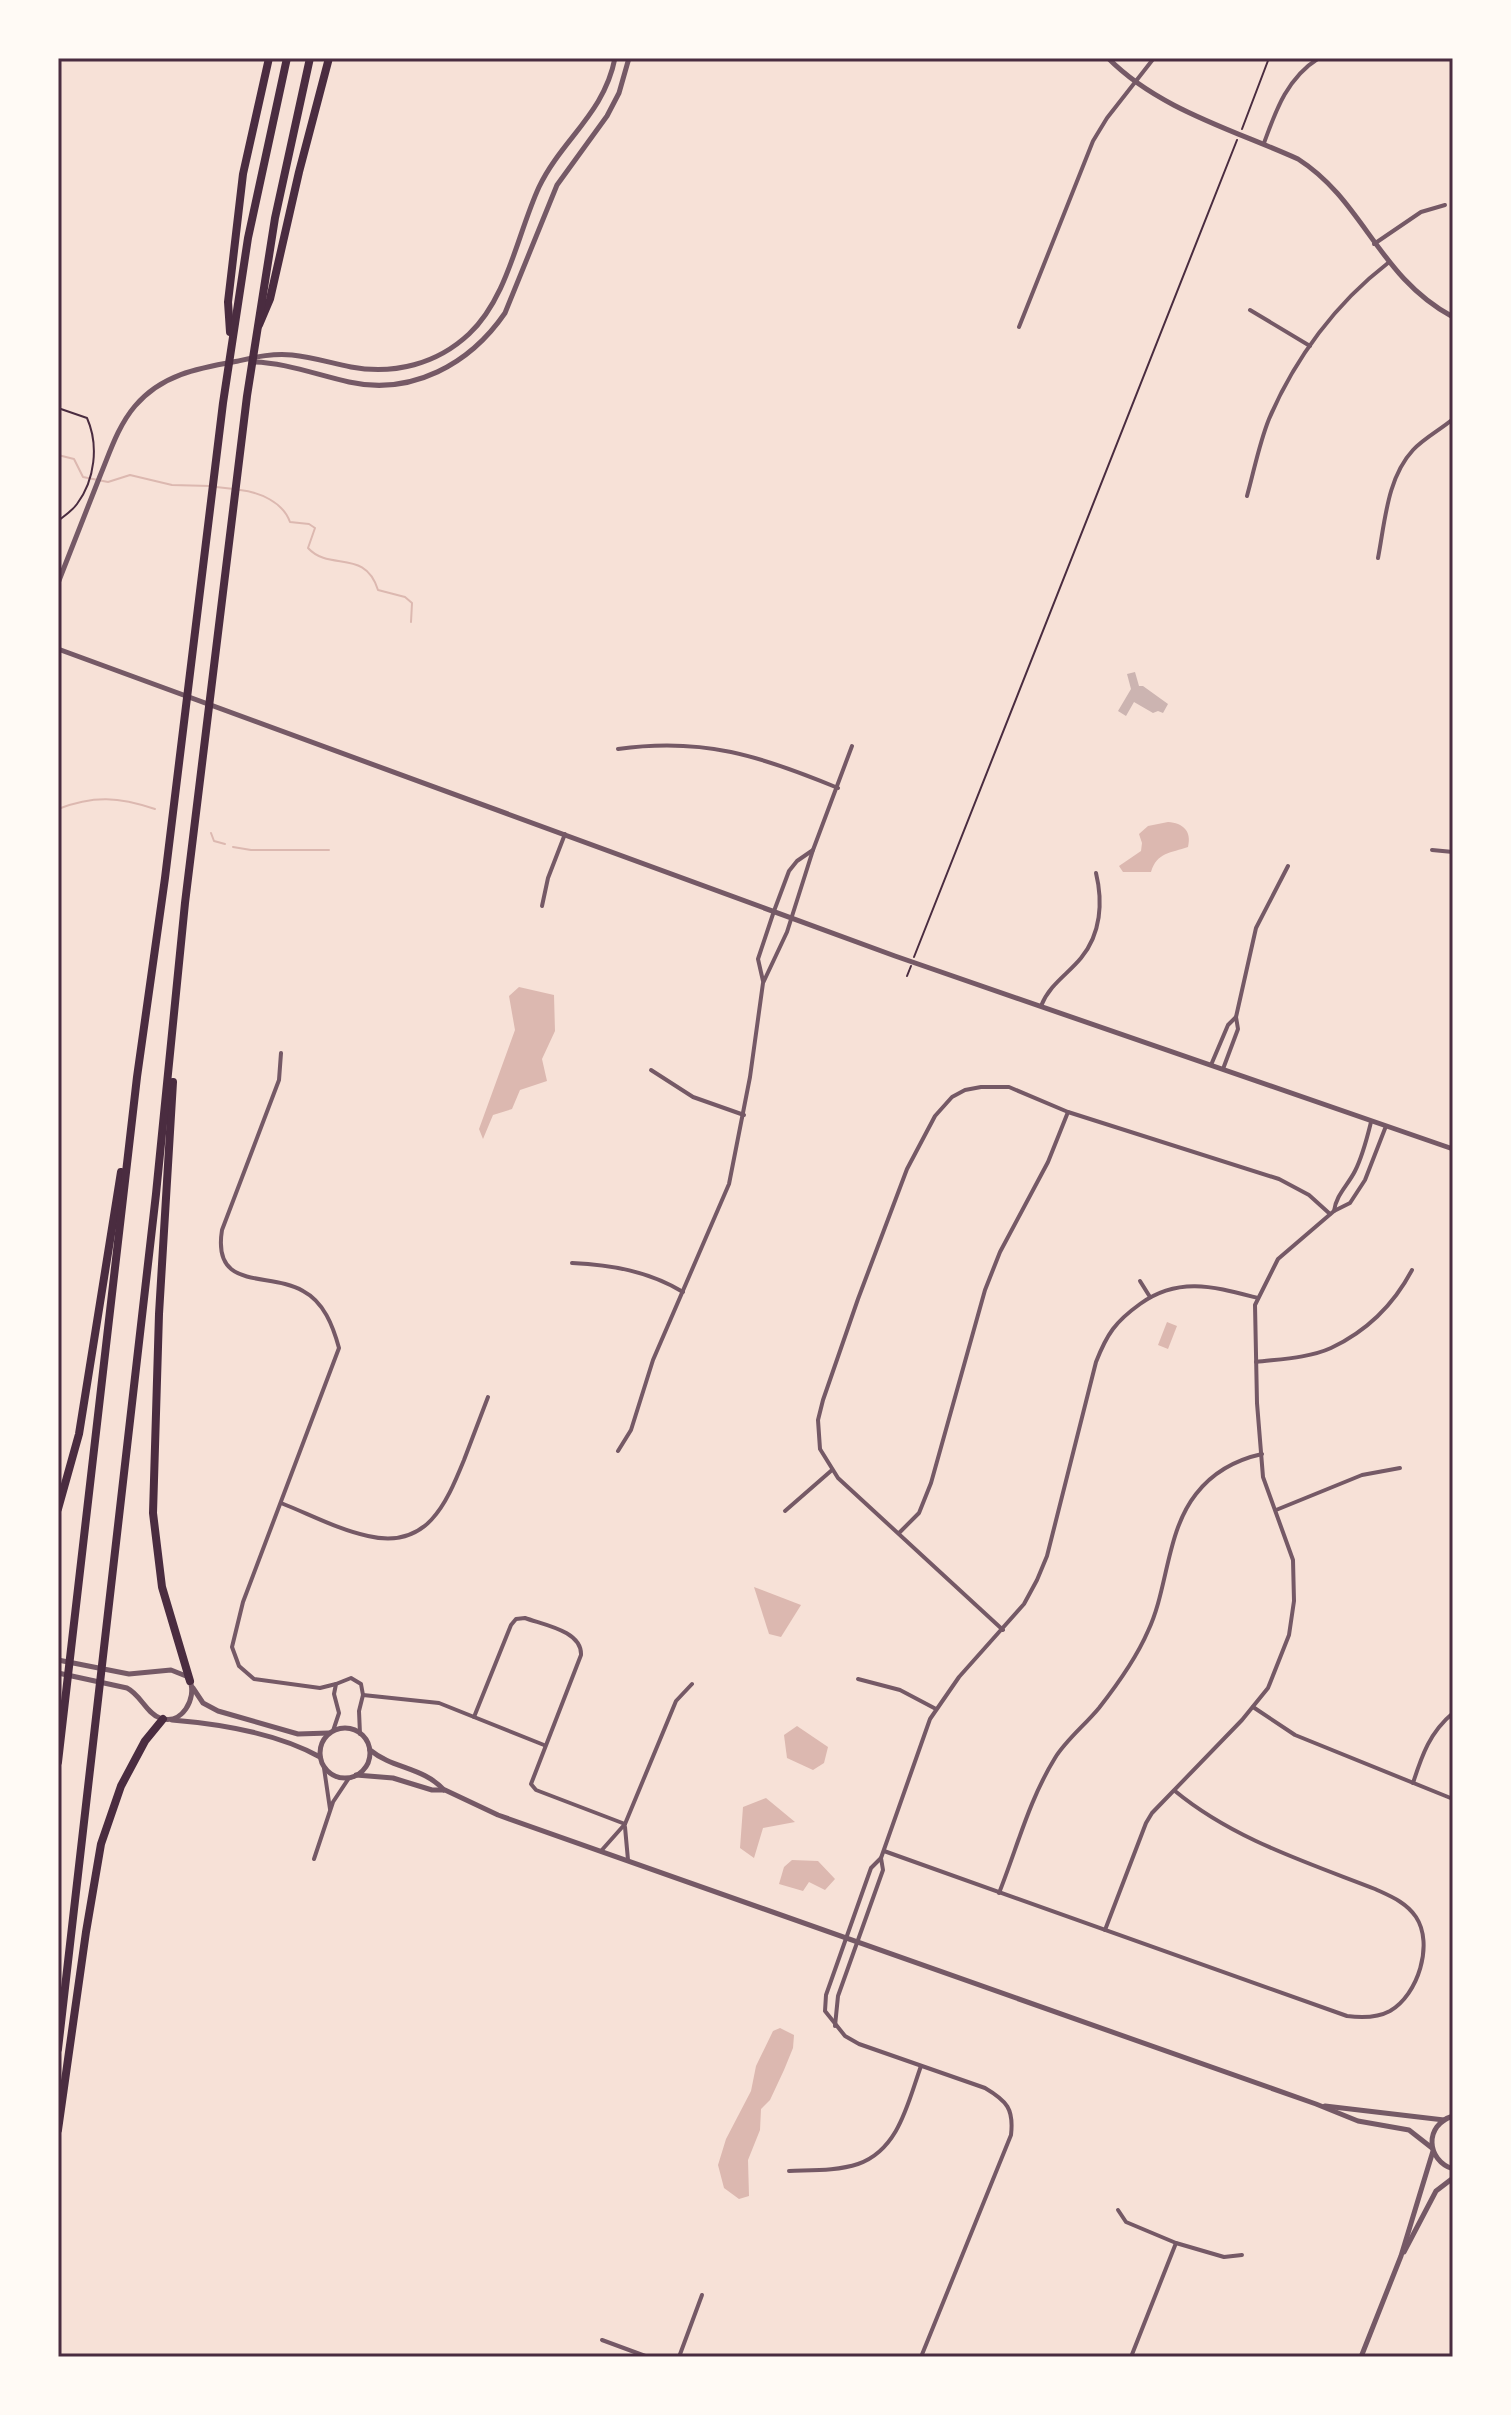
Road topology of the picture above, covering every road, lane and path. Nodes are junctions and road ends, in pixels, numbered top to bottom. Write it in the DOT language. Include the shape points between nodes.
graph roads {
  1 [pos="269,58"];
  2 [pos="287,58"];
  3 [pos="310,58"];
  4 [pos="329,58"];
  5 [pos="615,58"];
  6 [pos="629,58"];
  7 [pos="1108,58"];
  8 [pos="1154,58"];
  9 [pos="1269,58"];
  10 [pos="1319,58"];
  11 [pos="1135,83"];
  12 [pos="1241,130"];
  13 [pos="1237,140"];
  14 [pos="1264,143"];
  15 [pos="1445,205"];
  16 [pos="1374,244"];
  17 [pos="1388,263"];
  18 [pos="1250,310"];
  19 [pos="1453,317"];
  20 [pos="1019,327"];
  21 [pos="255,333"];
  22 [pos="232,341"];
  23 [pos="1311,346"];
  24 [pos="215,365"];
  25 [pos="58,408"];
  26 [pos="1453,419"];
  27 [pos="1247,496"];
  28 [pos="58,521"];
  29 [pos="1378,558"];
  30 [pos="58,583"];
  31 [pos="58,649"];
  32 [pos="852,746"];
  33 [pos="618,749"];
  34 [pos="838,788"];
  35 [pos="565,834"];
  36 [pos="813,850"];
  37 [pos="1432,850"];
  38 [pos="1453,852"];
  39 [pos="1288,866"];
  40 [pos="1096,873"];
  41 [pos="542,906"];
  42 [pos="774,911"];
  43 [pos="790,918"];
  44 [pos="912,961"];
  45 [pos="907,976"];
  46 [pos="763,983"];
  47 [pos="1041,1006"];
  48 [pos="175,1017"];
  49 [pos="1236,1017"];
  50 [pos="281,1053"];
  51 [pos="1211,1065"];
  52 [pos="1223,1069"];
  53 [pos="651,1070"];
  54 [pos="137,1077"];
  55 [pos="1068,1112"];
  56 [pos="744,1115"];
  57 [pos="1371,1121"];
  58 [pos="1386,1126"];
  59 [pos="1453,1149"];
  60 [pos="1332,1212"];
  61 [pos="572,1263"];
  62 [pos="1412,1270"];
  63 [pos="1140,1281"];
  64 [pos="683,1292"];
  65 [pos="1150,1297"];
  66 [pos="1258,1298"];
  67 [pos="1256,1362"];
  68 [pos="488,1397"];
  69 [pos="618,1451"];
  70 [pos="1262,1454"];
  71 [pos="1400,1468"];
  72 [pos="832,1470"];
  73 [pos="281,1503"];
  74 [pos="58,1509"];
  75 [pos="1276,1510"];
  76 [pos="785,1511"];
  77 [pos="899,1533"];
  78 [pos="1003,1630"];
  79 [pos="58,1660"];
  80 [pos="58,1673"];
  81 [pos="858,1679"];
  82 [pos="192,1684"];
  83 [pos="336,1684"];
  84 [pos="692,1684"];
  85 [pos="320,1688"];
  86 [pos="334,1694"];
  87 [pos="363,1695"];
  88 [pos="1253,1707"];
  89 [pos="936,1709"];
  90 [pos="1453,1713"];
  91 [pos="474,1717"];
  92 [pos="167,1719"];
  93 [pos="332,1732"];
  94 [pos="360,1734"];
  95 [pos="545,1745"];
  96 [pos="369,1749"];
  97 [pos="320,1757"];
  98 [pos="58,1762"];
  99 [pos="324,1768"];
  100 [pos="353,1777"];
  101 [pos="1413,1783"];
  102 [pos="445,1790"];
  103 [pos="1175,1791"];
  104 [pos="1453,1799"];
  105 [pos="330,1812"];
  106 [pos="625,1824"];
  107 [pos="601,1851"];
  108 [pos="884,1851"];
  109 [pos="881,1858"];
  110 [pos="314,1859"];
  111 [pos="628,1860"];
  112 [pos="999,1893"];
  113 [pos="1105,1930"];
  114 [pos="846,1938"];
  115 [pos="858,1942"];
  116 [pos="835,2026"];
  117 [pos="58,2049"];
  118 [pos="921,2066"];
  119 [pos="1316,2104"];
  120 [pos="1449,2116"];
  121 [pos="58,2130"];
  122 [pos="1432,2150"];
  123 [pos="1453,2169"];
  124 [pos="789,2171"];
  125 [pos="1453,2178"];
  126 [pos="1118,2210"];
  127 [pos="1176,2243"];
  128 [pos="1242,2255"];
  129 [pos="1401,2256"];
  130 [pos="702,2295"];
  131 [pos="602,2340"];
  132 [pos="648,2357"];
  133 [pos="679,2357"];
  134 [pos="921,2357"];
  135 [pos="1131,2357"];
  136 [pos="1361,2357"];
  1 -- 22 [label="highway" via="237,218 228,302"];
  2 -- 22 [label="highway"];
  3 -- 21 [label="highway"];
  4 -- 21 [label="highway" via="270,299"];
  5 -- 24 [label="street" via="598,104 547,172 496,298 457,344 403,368 378,370 282,354"];
  6 -- 24 [label="street" via="607,116 557,185 505,313 471,353 424,378 373,386 266,363"];
  7 -- 11 [label="street"];
  8 -- 11 [label="street"];
  9 -- 12 [label="path"];
  10 -- 14 [label="street" via="1284,94"];
  11 -- 14 [label="street"];
  11 -- 20 [label="street" via="1093,141"];
  13 -- 44 [label="path"];
  14 -- 16 [label="street" via="1318,171"];
  15 -- 16 [label="street" via="1421,212"];
  16 -- 17 [label="street"];
  17 -- 19 [label="street" via="1423,298"];
  17 -- 23 [label="street" via="1347,297"];
  18 -- 23 [label="street"];
  21 -- 48 [label="highway"];
  22 -- 54 [label="highway"];
  23 -- 27 [label="street" via="1270,416"];
  24 -- 30 [label="street" via="156,386 117,433"];
  25 -- 28 [label="path" via="87,418 95,461 76,507"];
  26 -- 29 [label="street" via="1420,444 1400,468"];
  31 -- 35 [label="street"];
  32 -- 34 [label="street"];
  33 -- 34 [label="street" via="679,744 746,753"];
  34 -- 36 [label="street"];
  35 -- 41 [label="street"];
  35 -- 42 [label="street"];
  36 -- 42 [label="street" via="789,871"];
  36 -- 43 [label="street"];
  37 -- 38 [label="street"];
  39 -- 49 [label="street" via="1256,928"];
  40 -- 47 [label="street" via="1101,911 1090,943 1050,987"];
  42 -- 43 [label="street"];
  42 -- 46 [label="street" via="758,959"];
  43 -- 44 [label="street"];
  43 -- 46 [label="street"];
  44 -- 45 [label="path"];
  44 -- 47 [label="street"];
  46 -- 56 [label="street"];
  47 -- 51 [label="street"];
  48 -- 82 [label="highway" via="153,1513 162,1587"];
  48 -- 117 [label="highway"];
  49 -- 51 [label="street"];
  49 -- 52 [label="street" via="1238,1029"];
  50 -- 73 [label="street" via="279,1080 222,1230 220,1251 239,1275 307,1292 325,1312 337,1339 338,1356"];
  51 -- 52 [label="street"];
  52 -- 57 [label="street"];
  53 -- 56 [label="street" via="693,1097"];
  54 -- 74 [label="highway" via="79,1434"];
  54 -- 98 [label="highway"];
  55 -- 60 [label="street" via="1279,1179"];
  55 -- 72 [label="street" via="1009,1087 993,1087 965,1090 935,1116 902,1182 823,1400 820,1449"];
  55 -- 77 [label="street" via="985,1290 919,1513"];
  56 -- 64 [label="street" via="729,1184"];
  57 -- 58 [label="street"];
  57 -- 60 [label="street" via="1363,1151"];
  58 -- 59 [label="street"];
  58 -- 60 [label="street" via="1365,1180 1350,1203"];
  60 -- 66 [label="street" via="1278,1259"];
  61 -- 64 [label="street" via="642,1273"];
  62 -- 67 [label="street" via="1396,1298 1330,1349"];
  63 -- 65 [label="street"];
  64 -- 69 [label="street" via="653,1360 631,1430"];
  65 -- 66 [label="street" via="1184,1286 1217,1287"];
  65 -- 78 [label="street" via="1109,1331 1096,1362 1047,1556 1024,1604"];
  66 -- 67 [label="street"];
  67 -- 70 [label="street"];
  68 -- 73 [label="street" via="448,1500 420,1529 371,1537"];
  70 -- 75 [label="street" via="1263,1477"];
  70 -- 112 [label="street" via="1237,1460 1194,1496 1177,1534 1149,1630 1099,1708 1056,1756 1033,1798"];
  71 -- 75 [label="street" via="1354,1478"];
  72 -- 76 [label="street"];
  72 -- 77 [label="street"];
  73 -- 85 [label="street" via="236,1623 233,1651 242,1670 254,1679"];
  75 -- 88 [label="street" via="1293,1560 1294,1601 1278,1665"];
  77 -- 78 [label="street"];
  78 -- 89 [label="street"];
  79 -- 82 [label="street" via="129,1674 171,1670"];
  80 -- 92 [label="street" via="127,1688 151,1712"];
  81 -- 89 [label="street" via="900,1690"];
  82 -- 92 [label="street" via="186,1709"];
  82 -- 93 [label="street" via="203,1703 218,1711 298,1734"];
  83 -- 85 [label="street"];
  83 -- 86 [label="street"];
  83 -- 87 [label="street" via="356,1680"];
  84 -- 106 [label="street" via="676,1701"];
  85 -- 86 [label="street"];
  86 -- 93 [label="street" via="339,1708"];
  87 -- 91 [label="street" via="430,1701"];
  87 -- 94 [label="street"];
  88 -- 101 [label="street" via="1295,1735"];
  88 -- 103 [label="street"];
  89 -- 108 [label="street"];
  90 -- 101 [label="street" via="1425,1748"];
  91 -- 95 [label="street"];
  91 -- 95 [label="street" via="516,1619 574,1637 581,1655"];
  92 -- 97 [label="street" via="234,1729"];
  92 -- 121 [label="highway" via="145,1741 121,1786 104,1835"];
  93 -- 94 [label="street" via="350,1729"];
  93 -- 97 [label="street"];
  94 -- 96 [label="street"];
  95 -- 106 [label="street" via="531,1780 536,1790"];
  96 -- 100 [label="street" via="364,1770"];
  96 -- 102 [label="street" via="424,1774"];
  97 -- 99 [label="street"];
  99 -- 100 [label="street" via="332,1775"];
  99 -- 105 [label="street"];
  100 -- 102 [label="street" via="393,1778"];
  100 -- 105 [label="street" via="337,1794"];
  101 -- 104 [label="street"];
  102 -- 107 [label="street"];
  103 -- 113 [label="street" via="1146,1823"];
  103 -- 113 [label="street" via="1239,1833 1408,1908 1424,1939 1408,1993 1392,2010 1347,2016"];
  105 -- 110 [label="street"];
  106 -- 107 [label="street"];
  106 -- 111 [label="street"];
  107 -- 111 [label="street"];
  108 -- 109 [label="street"];
  108 -- 112 [label="street"];
  109 -- 114 [label="street" via="871,1868"];
  109 -- 115 [label="street" via="883,1870"];
  111 -- 114 [label="street"];
  112 -- 113 [label="street"];
  114 -- 115 [label="street"];
  114 -- 116 [label="street" via="826,1995 825,2011"];
  115 -- 116 [label="street" via="838,1996"];
  115 -- 119 [label="street"];
  116 -- 118 [label="street" via="859,2044"];
  118 -- 124 [label="street" via="886,2147 857,2164"];
  118 -- 134 [label="street" via="985,2088 1003,2099 1013,2119 1006,2149"];
  119 -- 120 [label="street"];
  119 -- 122 [label="street" via="1358,2121 1409,2130"];
  120 -- 122 [label="street" via="1434,2131"];
  122 -- 123 [label="street" via="1441,2164"];
  122 -- 129 [label="street"];
  125 -- 129 [label="street" via="1436,2191"];
  126 -- 127 [label="street" via="1126,2222"];
  127 -- 128 [label="street" via="1224,2257"];
  127 -- 135 [label="street"];
  129 -- 136 [label="street"];
  130 -- 133 [label="street"];
  131 -- 132 [label="street"];
}
